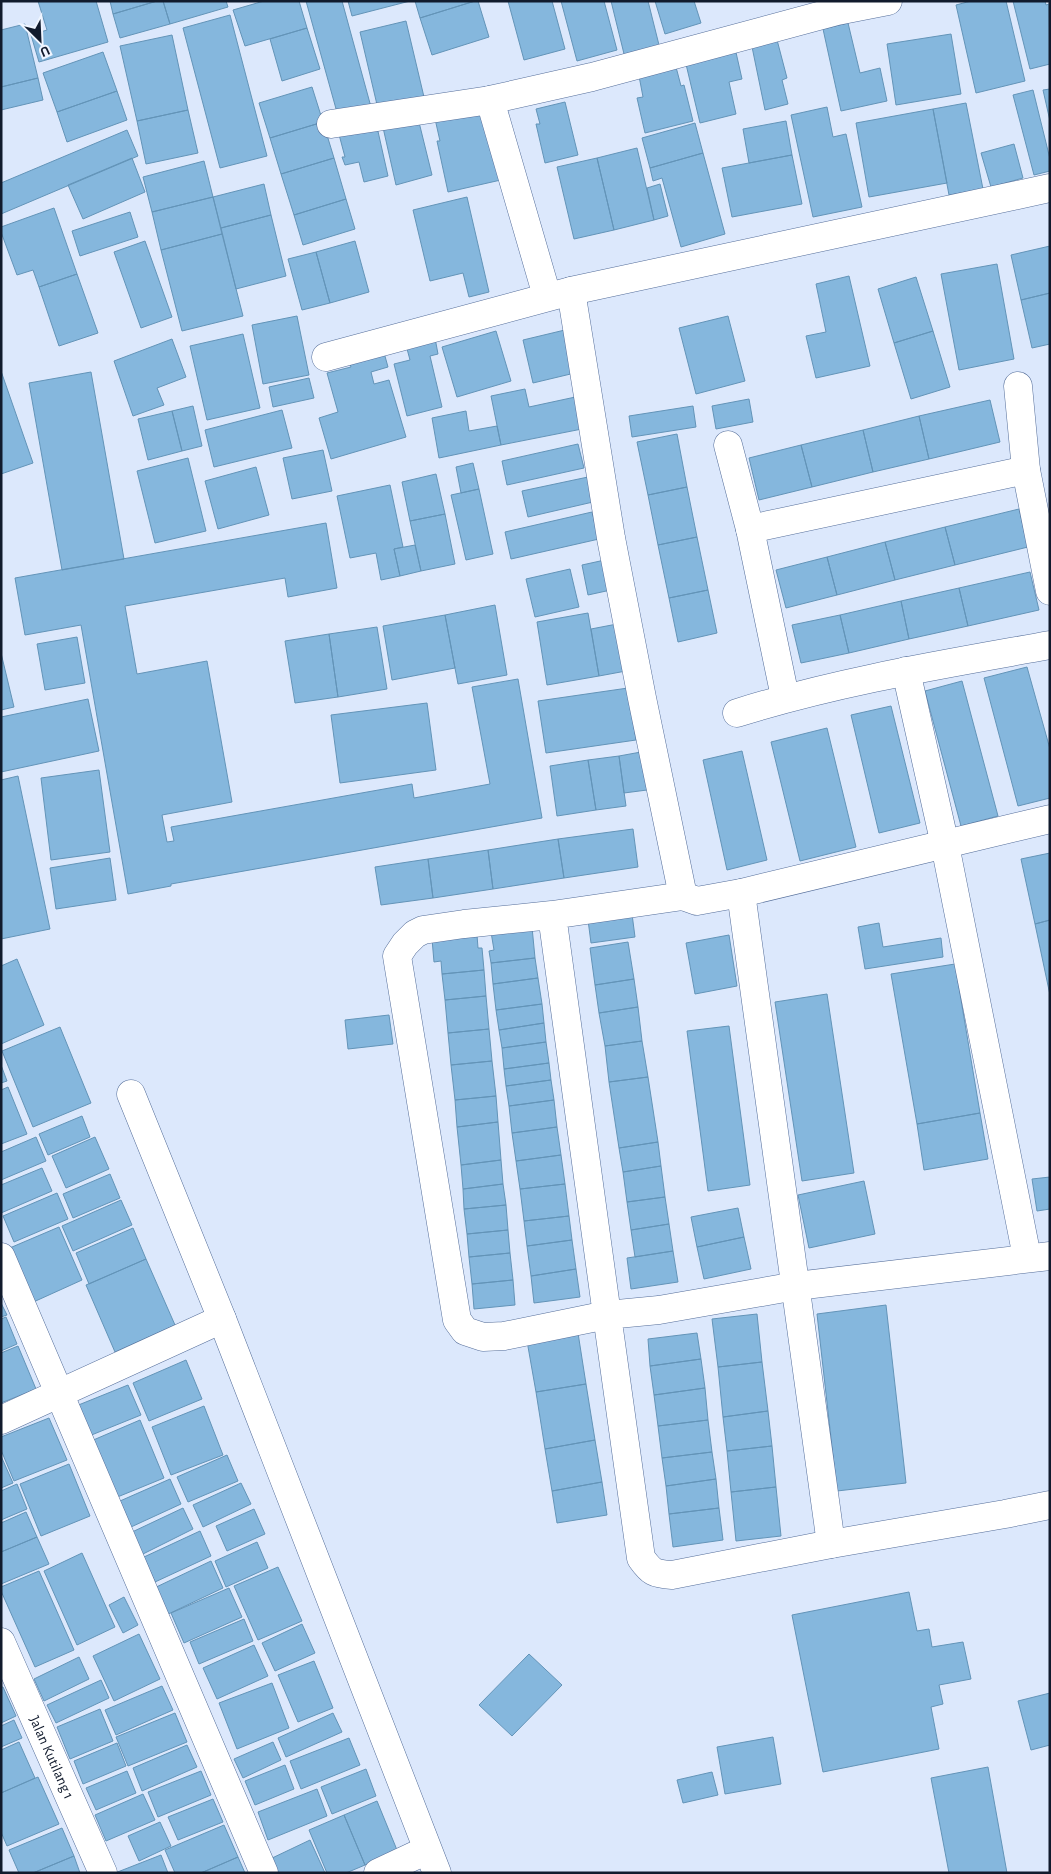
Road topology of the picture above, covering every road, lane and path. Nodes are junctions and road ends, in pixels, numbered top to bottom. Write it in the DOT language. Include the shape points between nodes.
graph roads {
  1 [pos="888,1"];
  2 [pos="490,100"];
  3 [pos="331,124"];
  4 [pos="1050,188"];
  5 [pos="559,293"];
  6 [pos="326,357"];
  7 [pos="1018,386"];
  8 [pos="728,445"];
  9 [pos="1026,470"];
  10 [pos="750,529"];
  11 [pos="1050,591"];
  12 [pos="1050,645"];
  13 [pos="906,671"];
  14 [pos="785,698"];
  15 [pos="737,713"];
  16 [pos="1050,819"];
  17 [pos="945,845"];
  18 [pos="742,893"];
  19 [pos="684,896"];
  20 [pos="552,915"];
  21 [pos="132,1094"];
  22 [pos="1,1257"];
  23 [pos="1038,1257"];
  24 [pos="796,1286"];
  25 [pos="608,1315"];
  26 [pos="222,1319"];
  27 [pos="60,1393"];
  28 [pos="1,1420"];
  29 [pos="1050,1505"];
  30 [pos="831,1544"];
  31 [pos="1,1642"];
  32 [pos="432,1861"];
  33 [pos="103,1873"];
  34 [pos="264,1873"];
  35 [pos="378,1873"];
  1 -- 2 [label="street" via="837,11 592,77"];
  2 -- 3 [label="street"];
  2 -- 5 [label="street"];
  4 -- 5 [label="street"];
  5 -- 6 [label="street"];
  5 -- 19 [label="street"];
  7 -- 9 [label="street"];
  8 -- 10 [label="street"];
  9 -- 10 [label="street"];
  9 -- 11 [label="street"];
  10 -- 14 [label="street"];
  12 -- 13 [label="street"];
  13 -- 14 [label="street"];
  13 -- 17 [label="street"];
  14 -- 15 [label="street"];
  16 -- 17 [label="street"];
  17 -- 18 [label="street"];
  17 -- 23 [label="street"];
  18 -- 19 [label="street" via="697,901"];
  18 -- 24 [label="street"];
  19 -- 20 [label="street"];
  20 -- 25 [label="street"];
  20 -- 25 [label="street" via="422,930 405,944 397,956 457,1320 465,1331 483,1338"];
  21 -- 26 [label="street"];
  22 -- 27 [label="street"];
  23 -- 24 [label="street"];
  24 -- 25 [label="street" via="659,1310"];
  24 -- 30 [label="street"];
  25 -- 30 [label="street" via="640,1558 648,1569 657,1574 672,1574"];
  26 -- 27 [label="street"];
  26 -- 32 [label="street"];
  27 -- 28 [label="street"];
  27 -- 34 [label="street"];
  29 -- 30 [label="street"];
  31 -- 33 [label="street, Jalan Kutilang 1"];
  32 -- 35 [label="street"];
}
